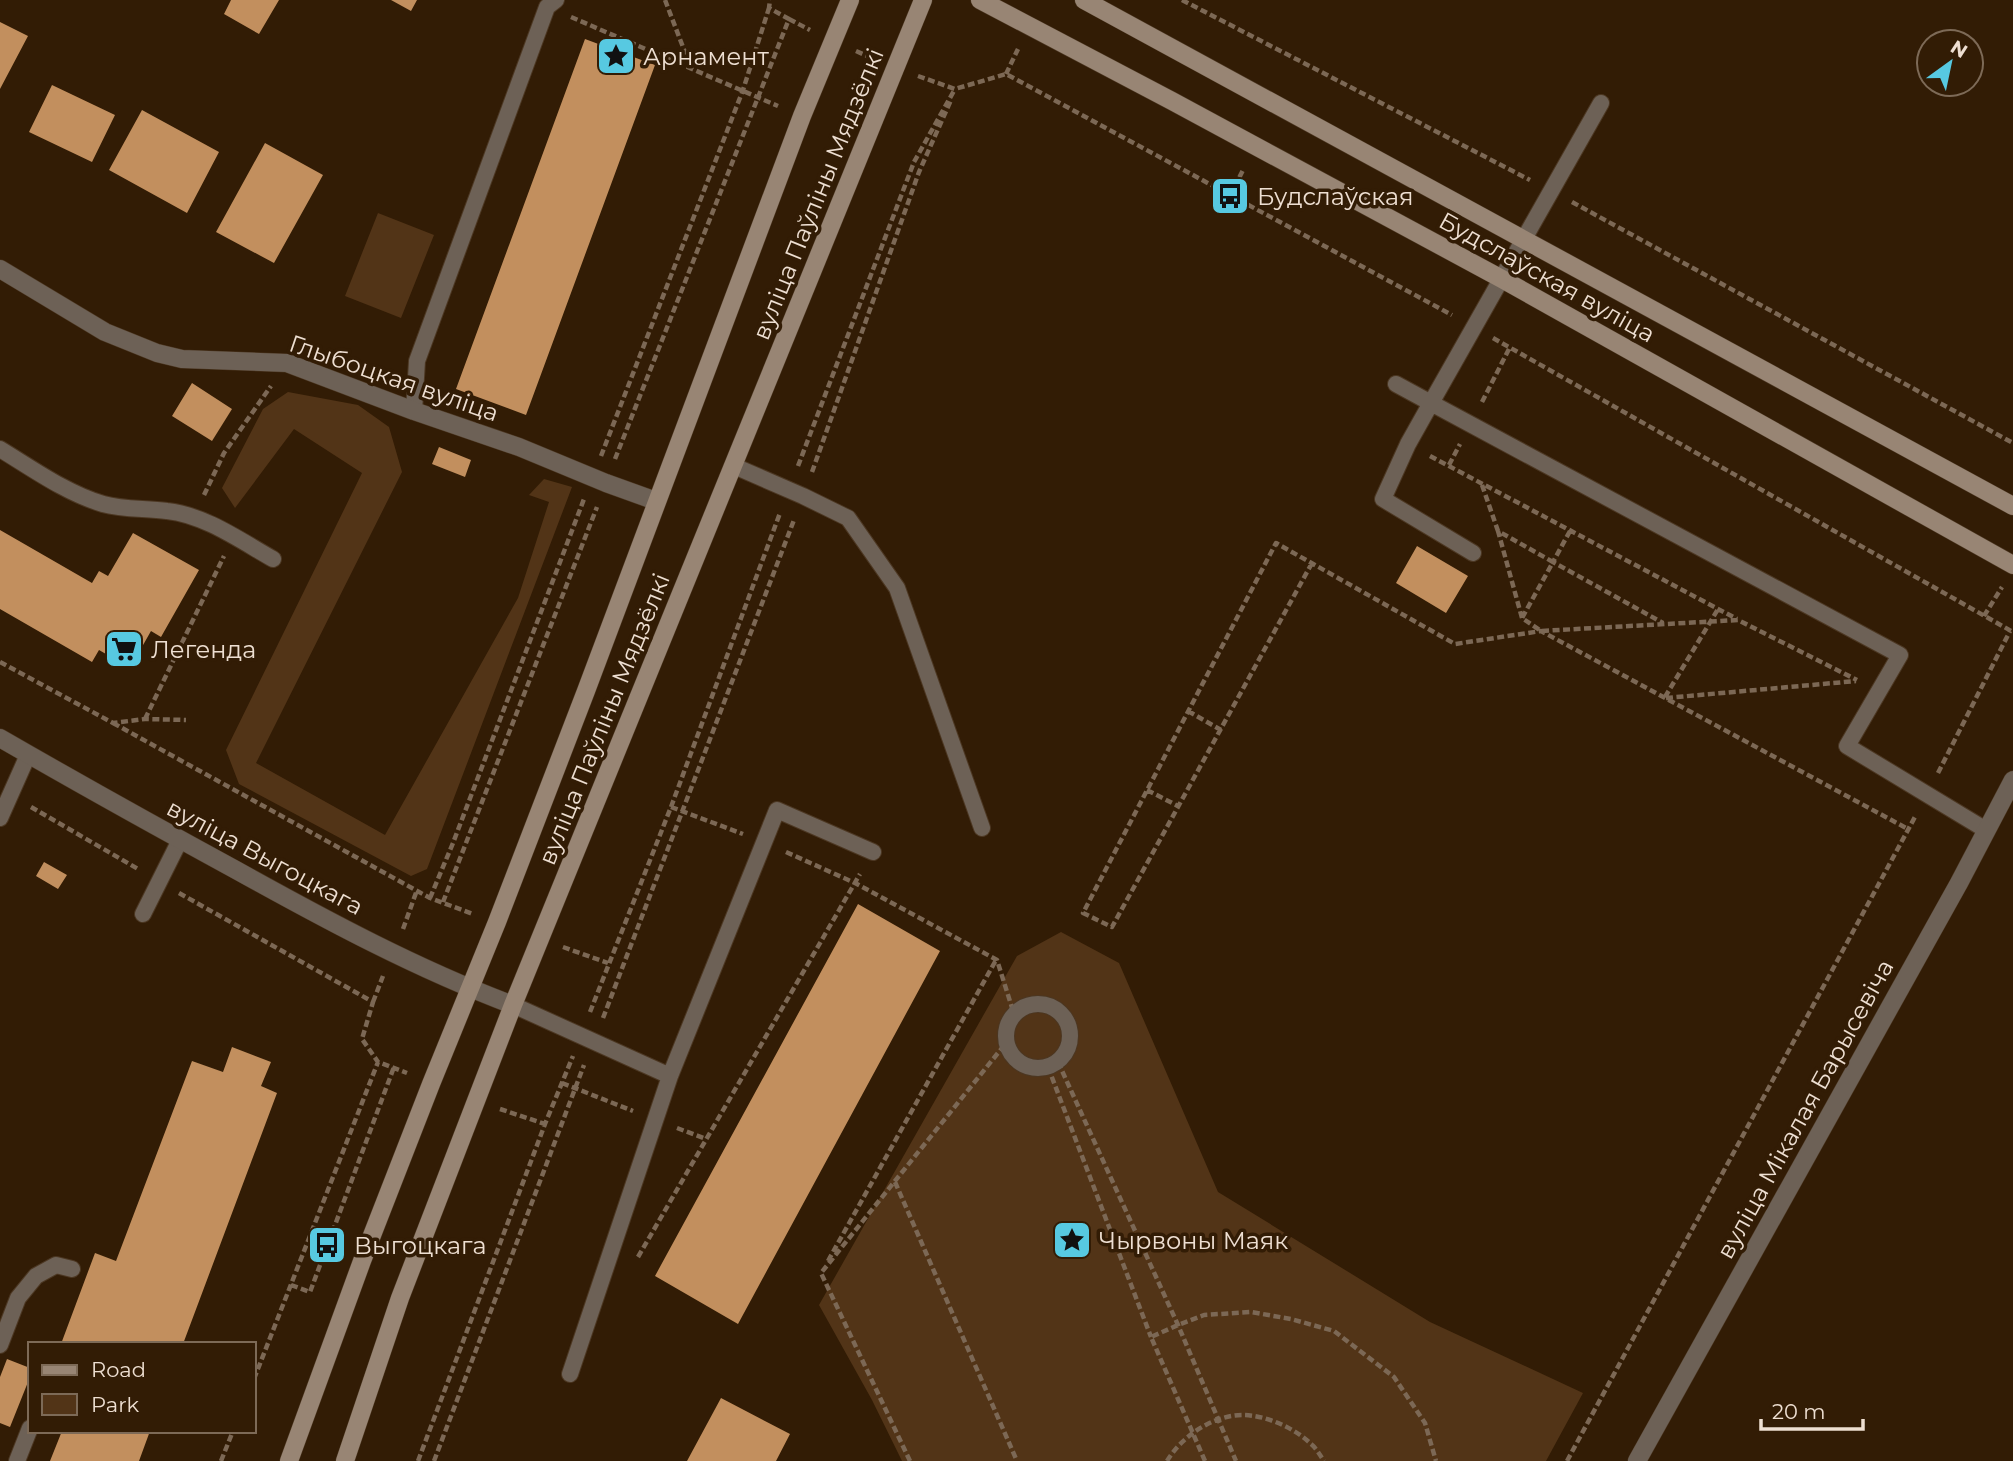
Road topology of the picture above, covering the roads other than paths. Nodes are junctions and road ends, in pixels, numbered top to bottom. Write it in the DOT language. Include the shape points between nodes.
graph roads {
  1 [pos="850,0"];
  2 [pos="923,0"];
  3 [pos="980,0"];
  4 [pos="1084,0"];
  5 [pos="552,3"];
  6 [pos="1601,103"];
  7 [pos="1525,239"];
  8 [pos="0,270"];
  9 [pos="1502,279"];
  10 [pos="1396,384"];
  11 [pos="1431,403"];
  12 [pos="414,411"];
  13 [pos="0,449"];
  14 [pos="734,466"];
  15 [pos="656,502"];
  16 [pos="2013,506"];
  17 [pos="1473,552"];
  18 [pos="273,559"];
  19 [pos="2010,571"];
  20 [pos="0,738"];
  21 [pos="28,755"];
  22 [pos="2013,780"];
  23 [pos="0,818"];
  24 [pos="982,828"];
  25 [pos="1986,830"];
  26 [pos="180,840"];
  27 [pos="873,852"];
  28 [pos="143,914"];
  29 [pos="470,989"];
  30 [pos="513,1005"];
  31 [pos="1053,1064"];
  32 [pos="670,1076"];
  33 [pos="72,1269"];
  34 [pos="0,1345"];
  35 [pos="570,1374"];
  36 [pos="28,1433"];
  37 [pos="17,1461"];
  38 [pos="289,1461"];
  39 [pos="345,1461"];
  40 [pos="1637,1461"];
  1 -- 15 [label="street, вуліца Паўліны Мядзёлкі"];
  2 -- 14 [label="street, вуліца Паўліны Мядзёлкі"];
  3 -- 9 [label="street, Будслаўская вуліца"];
  4 -- 7 [label="street, Будслаўская вуліца"];
  5 -- 12 [label="lane" via="417,361"];
  6 -- 7 [label="lane"];
  7 -- 9 [label="lane"];
  7 -- 16 [label="street, Будслаўская вуліца"];
  8 -- 12 [label="street, Глыбоцкая вуліца" via="105,332 157,353 182,359 287,363"];
  9 -- 11 [label="lane"];
  9 -- 19 [label="street, Будслаўская вуліца"];
  10 -- 11 [label="lane"];
  11 -- 17 [label="lane" via="1383,499"];
  11 -- 25 [label="lane" via="1900,655 1847,746"];
  12 -- 15 [label="street, Глыбоцкая вуліца"];
  13 -- 18 [label="lane" via="64,489 104,504 193,516"];
  14 -- 24 [label="lane" via="848,518 897,588"];
  14 -- 30 [label="street, вуліца Паўліны Мядзёлкі"];
  15 -- 29 [label="street, вуліца Паўліны Мядзёлкі"];
  20 -- 21 [label="street, вуліца Выгоцкага"];
  21 -- 23 [label="lane"];
  21 -- 26 [label="street, вуліца Выгоцкага"];
  22 -- 25 [label="street, вуліца Мікалая Барысевіча"];
  25 -- 40 [label="street, вуліца Мікалая Барысевіча"];
  26 -- 28 [label="lane"];
  26 -- 29 [label="street, вуліца Выгоцкага" via="393,954"];
  27 -- 32 [label="lane" via="777,810"];
  29 -- 30 [label="street, вуліца Выгоцкага"];
  29 -- 38 [label="street, вуліца Паўліны Мядзёлкі"];
  30 -- 32 [label="lane"];
  30 -- 39 [label="street, вуліца Паўліны Мядзёлкі" via="400,1298"];
  31 -- 31 [label="lane" via="1027,1067 1010,1053 1006,1032 1014,1014 1023,1007 1044,1004 1068,1023 1069,1045"];
  32 -- 35 [label="lane"];
  33 -- 34 [label="lane" via="56,1265 36,1276 18,1298"];
  36 -- 37 [label="lane"];
}
